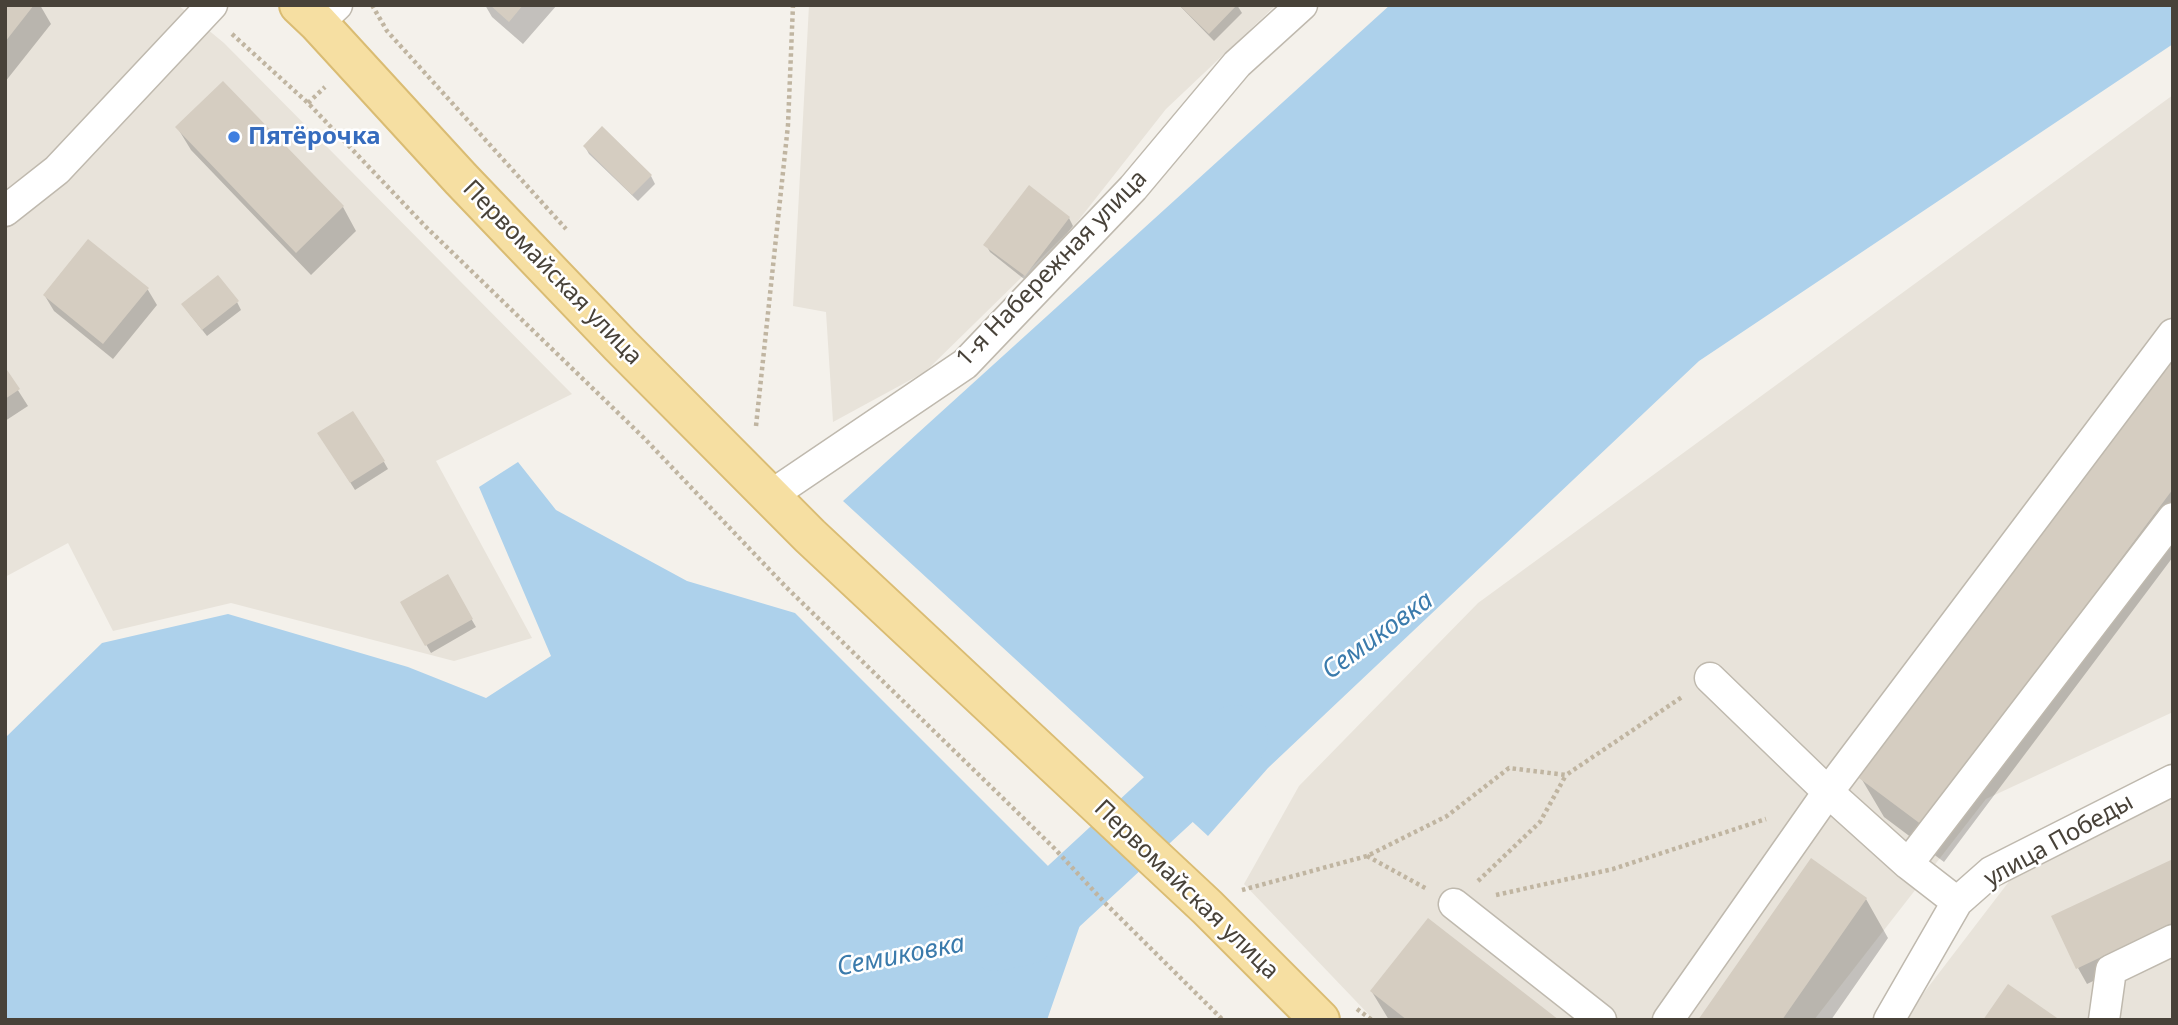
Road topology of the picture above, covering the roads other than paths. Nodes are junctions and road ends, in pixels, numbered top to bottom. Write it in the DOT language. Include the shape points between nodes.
graph roads {
  1 [pos="1302,5"];
  2 [pos="210,8"];
  3 [pos="318,11"];
  4 [pos="5,212"];
  5 [pos="2173,334"];
  6 [pos="770,496"];
  7 [pos="2173,518"];
  8 [pos="1710,678"];
  9 [pos="2173,779"];
  10 [pos="1828,792"];
  11 [pos="1908,864"];
  12 [pos="1957,902"];
  13 [pos="1454,904"];
  14 [pos="2173,940"];
  15 [pos="1320,1020"];
  16 [pos="1601,1020"];
  17 [pos="1668,1020"];
  18 [pos="1889,1020"];
  19 [pos="2104,1020"];
  1 -- 6 [label="street, 1-я Набережная улица" via="1237,64 1133,188 965,364"];
  2 -- 4 [label="street" via="57,170"];
  3 -- 6 [label="main road, Первомайская улица" via="461,179"];
  5 -- 10 [label="street"];
  6 -- 15 [label="main road, Первомайская улица" via="1051,762 1220,900"];
  7 -- 11 [label="street"];
  8 -- 10 [label="street"];
  9 -- 12 [label="street, улица Победы" via="1991,872"];
  10 -- 11 [label="street"];
  10 -- 17 [label="street"];
  11 -- 12 [label="street"];
  12 -- 18 [label="street, улица Победы"];
  13 -- 16 [label="street"];
  14 -- 19 [label="street" via="2110,970"];
}
